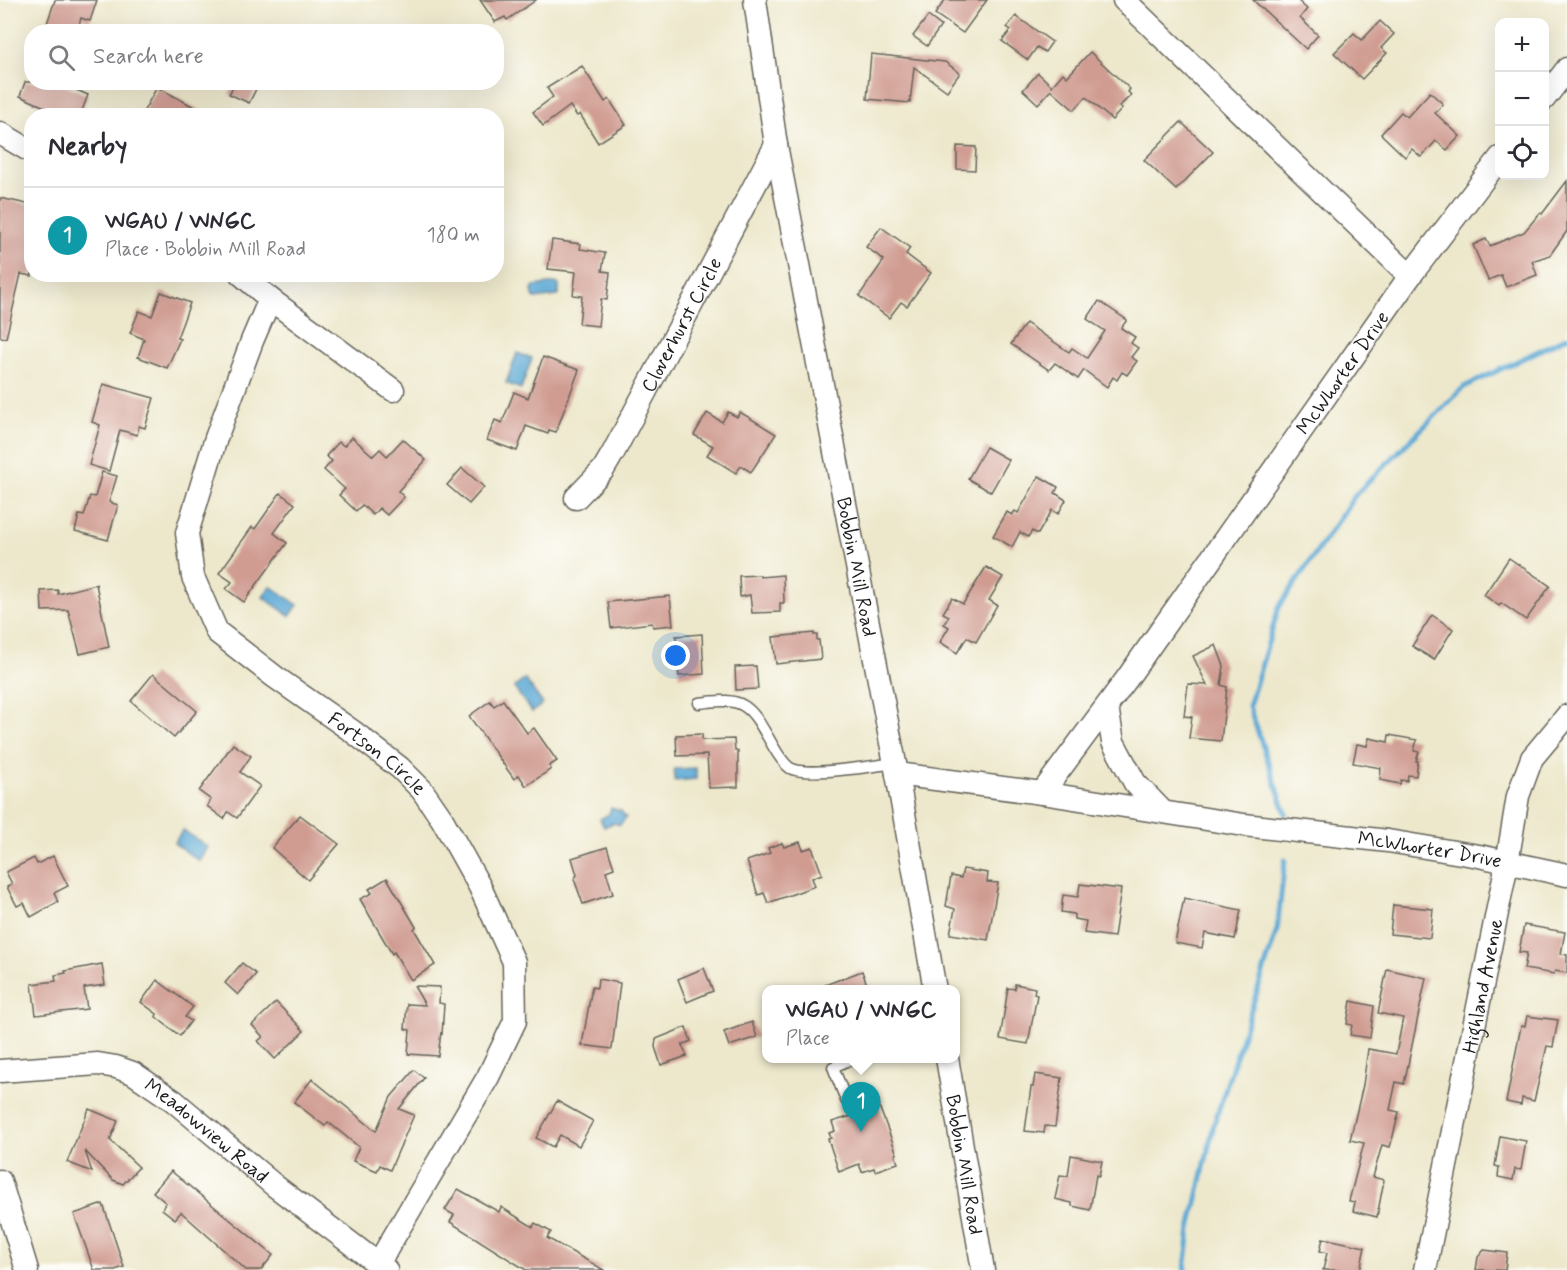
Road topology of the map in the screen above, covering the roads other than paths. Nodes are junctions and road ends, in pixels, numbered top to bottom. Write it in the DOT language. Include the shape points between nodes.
graph roads {
  1 [pos="754,0"];
  2 [pos="1124,0"];
  3 [pos="1567,69"];
  4 [pos="1549,94"];
  5 [pos="0,133"];
  6 [pos="776,145"];
  7 [pos="24,147"];
  8 [pos="1495,165"];
  9 [pos="1410,276"];
  10 [pos="250,282"];
  11 [pos="270,299"];
  12 [pos="393,390"];
  13 [pos="576,498"];
  14 [pos="699,702"];
  15 [pos="1107,707"];
  16 [pos="1567,716"];
  17 [pos="895,768"];
  18 [pos="1042,793"];
  19 [pos="1161,811"];
  20 [pos="1507,863"];
  21 [pos="1567,875"];
  22 [pos="934,985"];
  23 [pos="843,1063"];
  24 [pos="948,1063"];
  25 [pos="0,1071"];
  26 [pos="846,1100"];
  27 [pos="0,1182"];
  28 [pos="382,1267"];
  29 [pos="27,1270"];
  30 [pos="983,1270"];
  31 [pos="1425,1270"];
  1 -- 6 [label="street, Bobbin Mill Road"];
  2 -- 9 [label="street"];
  3 -- 4 [label="street"];
  5 -- 7 [label="street"];
  6 -- 13 [label="street, Cloverhurst Circle" via="614,453"];
  6 -- 17 [label="street, Bobbin Mill Road"];
  8 -- 9 [label="street, McWhorter Drive"];
  9 -- 15 [label="street, McWhorter Drive"];
  10 -- 11 [label="street"];
  11 -- 12 [label="street"];
  11 -- 28 [label="street, Fortson Circle" via="216,438 187,533 193,577 217,632 352,731 422,790 480,887 514,962 515,1021"];
  14 -- 17 [label="lane" via="741,702 790,768 803,772"];
  15 -- 18 [label="street, McWhorter Drive"];
  15 -- 19 [label="street" via="1113,742 1135,783"];
  16 -- 20 [label="street, Highland Avenue" via="1532,758 1518,796"];
  17 -- 18 [label="street, McWhorter Drive"];
  17 -- 22 [label="street, Bobbin Mill Road"];
  18 -- 19 [label="street, McWhorter Drive"];
  19 -- 20 [label="street, McWhorter Drive" via="1244,825 1388,841"];
  20 -- 21 [label="street, McWhorter Drive"];
  20 -- 31 [label="street, Highland Avenue"];
  23 -- 26 [label="lane" via="833,1067"];
  24 -- 30 [label="street, Bobbin Mill Road"];
  25 -- 28 [label="street, Meadowview Road" via="98,1064 133,1074 174,1101 275,1186"];
  27 -- 29 [label="street"];
}
